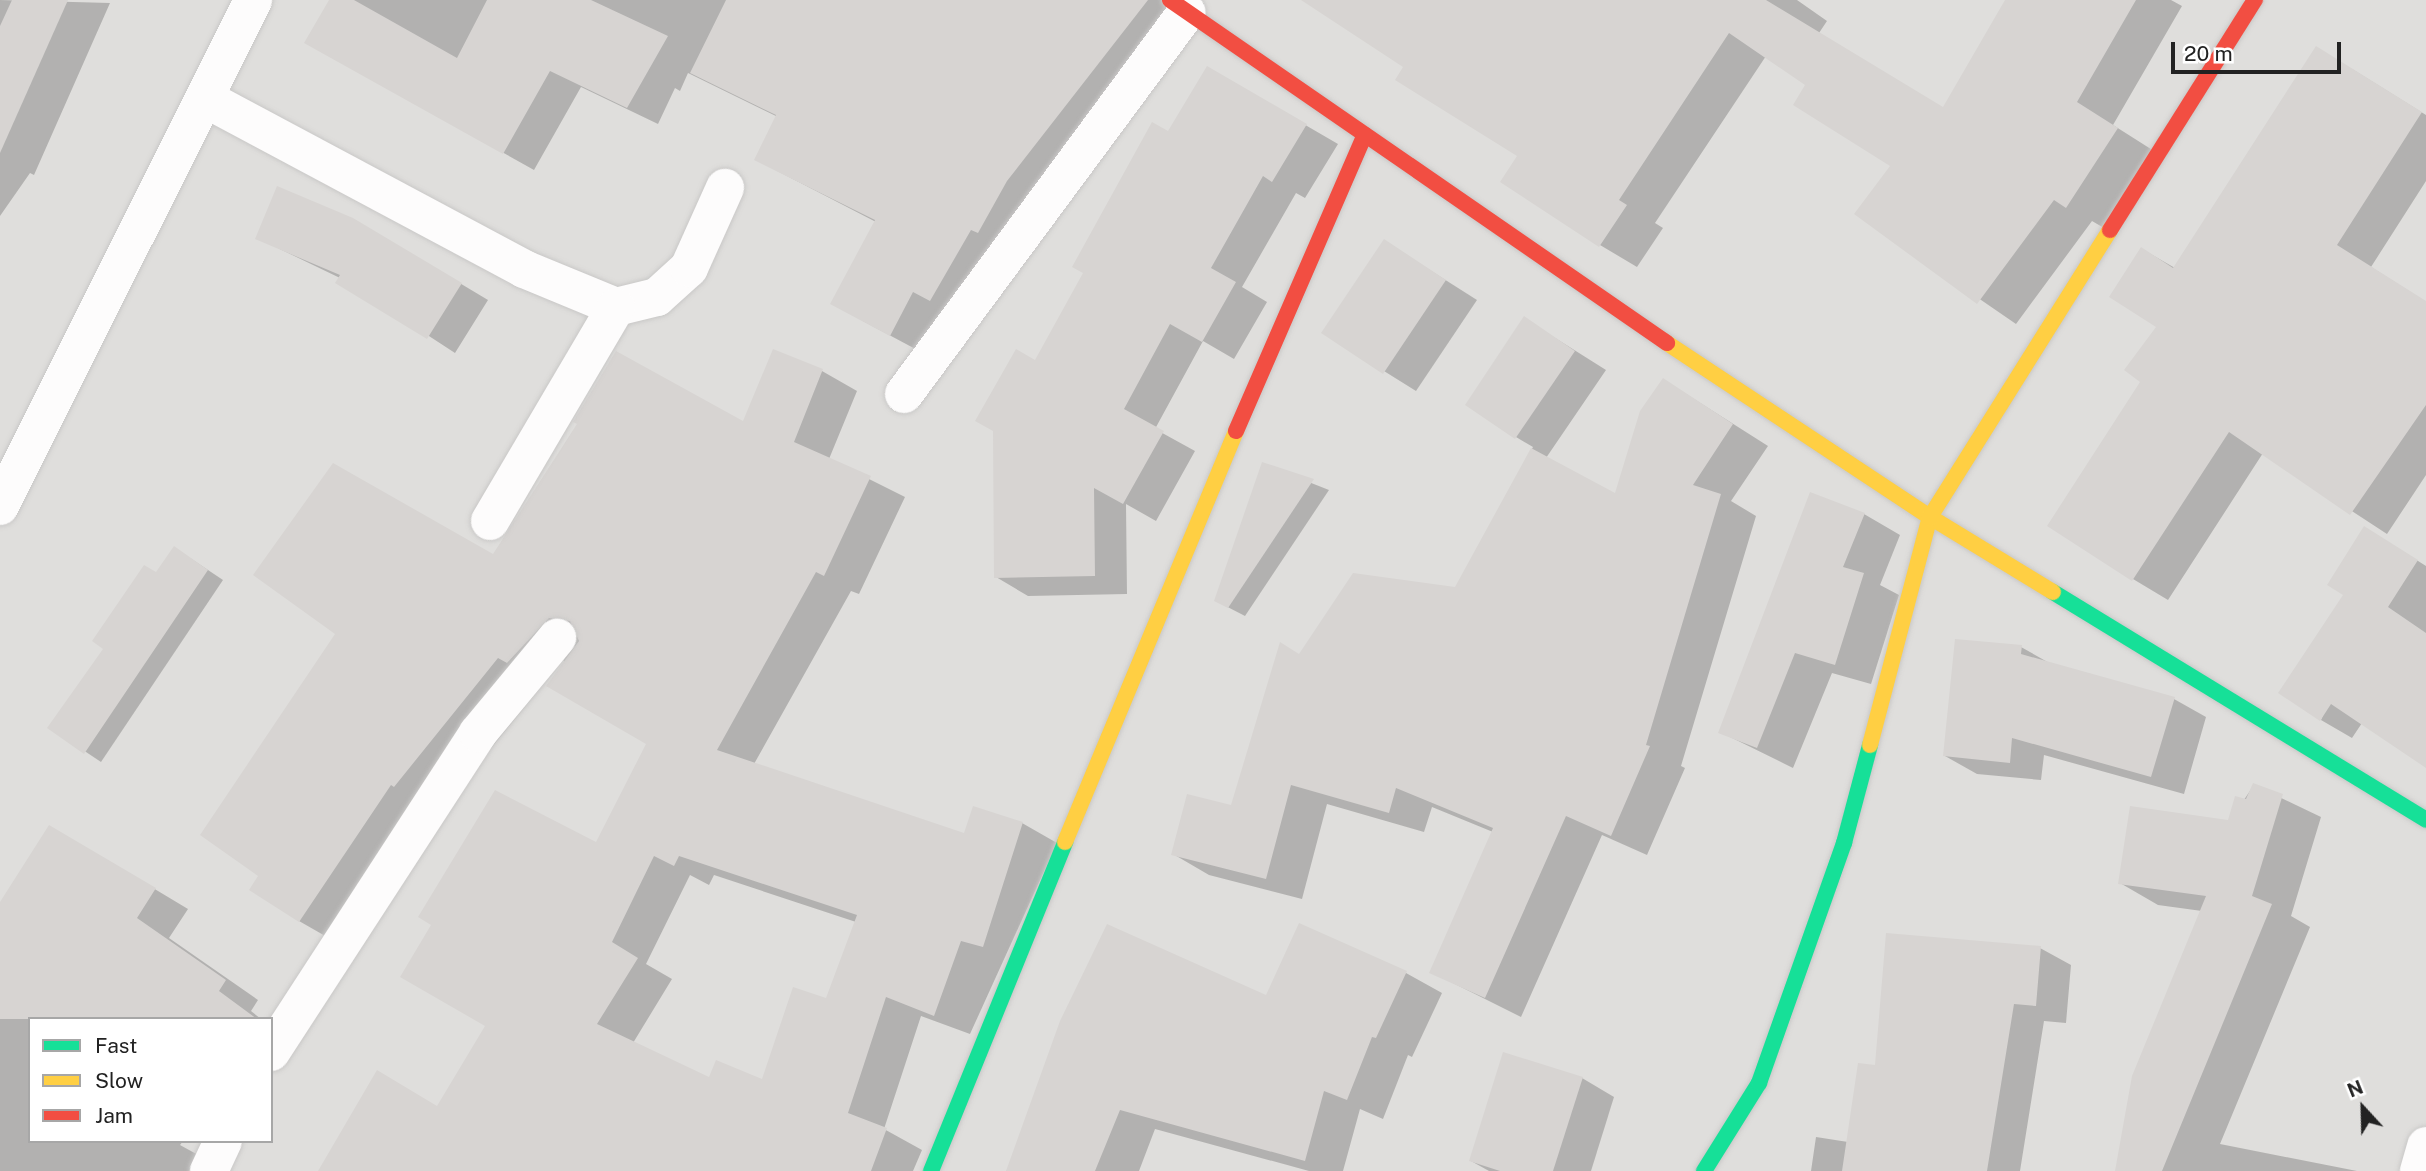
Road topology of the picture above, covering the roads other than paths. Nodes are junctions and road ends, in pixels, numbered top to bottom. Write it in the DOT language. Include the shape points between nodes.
graph roads {
  1 [pos="253,0"];
  2 [pos="2255,0"];
  3 [pos="1179,6"];
  4 [pos="206,99"];
  5 [pos="1365,135"];
  6 [pos="725,188"];
  7 [pos="616,307"];
  8 [pos="904,394"];
  9 [pos="0,506"];
  10 [pos="1930,517"];
  11 [pos="490,521"];
  12 [pos="557,638"];
  13 [pos="2426,820"];
  14 [pos="273,1049"];
  15 [pos="222,1143"];
  16 [pos="2426,1146"];
  17 [pos="209,1171"];
  18 [pos="931,1171"];
  19 [pos="1704,1171"];
  20 [pos="2419,1171"];
  1 -- 4 [label="street"];
  2 -- 10 [label="street"];
  3 -- 5 [label="street"];
  3 -- 8 [label="street"];
  4 -- 7 [label="street" via="524,269"];
  4 -- 9 [label="street"];
  5 -- 10 [label="street" via="1514,241"];
  5 -- 18 [label="street" via="1170,583"];
  6 -- 7 [label="street" via="689,268 657,297"];
  7 -- 11 [label="street"];
  10 -- 13 [label="street"];
  10 -- 19 [label="street" via="1844,843 1759,1083"];
  12 -- 14 [label="street" via="478,733"];
  15 -- 17 [label="street"];
  16 -- 20 [label="street"];
}
